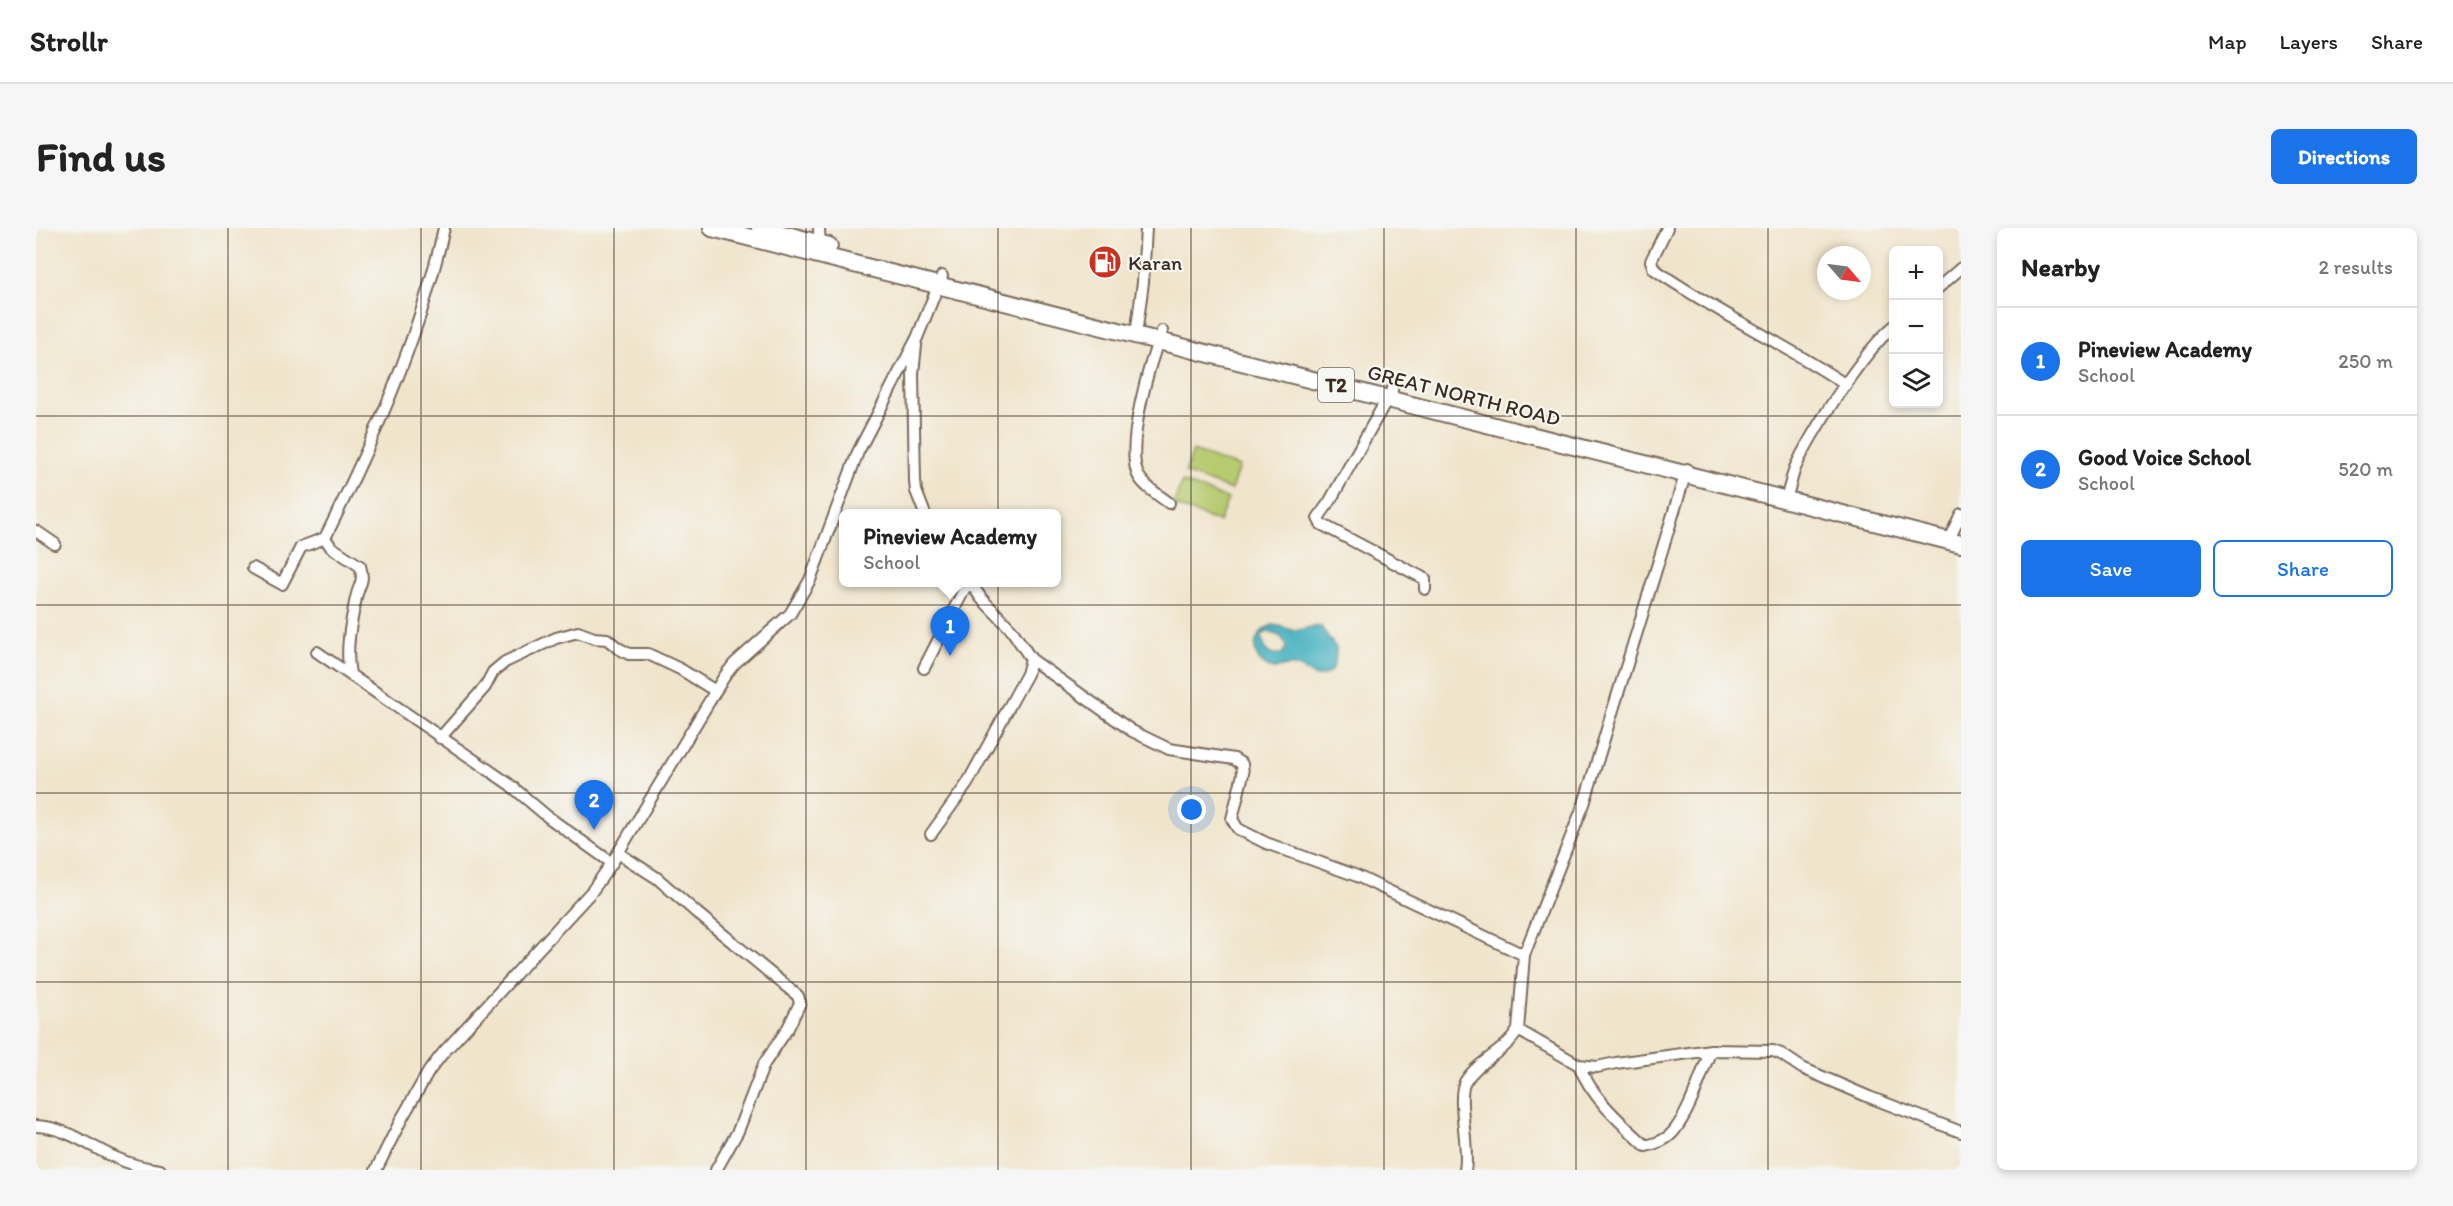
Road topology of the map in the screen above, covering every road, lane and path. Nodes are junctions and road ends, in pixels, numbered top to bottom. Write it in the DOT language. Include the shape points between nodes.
graph roads {
  1 [pos="444,228"];
  2 [pos="712,228"];
  3 [pos="760,228"];
  4 [pos="1146,228"];
  5 [pos="1667,228"];
  6 [pos="820,242"];
  7 [pos="1961,268"];
  8 [pos="940,280"];
  9 [pos="1943,284"];
  10 [pos="1137,330"];
  11 [pos="1889,330"];
  12 [pos="1160,336"];
  13 [pos="917,338"];
  14 [pos="1846,385"];
  15 [pos="1390,394"];
  16 [pos="1687,472"];
  17 [pos="1786,496"];
  18 [pos="1169,503"];
  19 [pos="923,509"];
  20 [pos="1961,514"];
  21 [pos="36,531"];
  22 [pos="325,538"];
  23 [pos="1958,538"];
  24 [pos="55,544"];
  25 [pos="253,568"];
  26 [pos="966,587"];
  27 [pos="973,587"];
  28 [pos="1425,589"];
  29 [pos="317,652"];
  30 [pos="1031,659"];
  31 [pos="924,668"];
  32 [pos="350,674"];
  33 [pos="714,690"];
  34 [pos="440,738"];
  35 [pos="931,834"];
  36 [pos="618,853"];
  37 [pos="612,864"];
  38 [pos="1524,955"];
  39 [pos="1518,1030"];
  40 [pos="1711,1050"];
  41 [pos="1579,1065"];
  42 [pos="36,1126"];
  43 [pos="1961,1132"];
  44 [pos="160,1170"];
  45 [pos="376,1170"];
  46 [pos="716,1170"];
  47 [pos="1465,1170"];
  1 -- 22 [label="street" via="432,280 390,400"];
  2 -- 6 [label="highway, GREAT NORTH ROAD / T2"];
  3 -- 6 [label="highway, GREAT NORTH ROAD / T2"];
  4 -- 10 [label="street"];
  5 -- 14 [label="street" via="1651,261 1654,269"];
  6 -- 8 [label="highway, GREAT NORTH ROAD / T2"];
  7 -- 9 [label="street"];
  8 -- 10 [label="highway, GREAT NORTH ROAD / T2"];
  8 -- 13 [label="street"];
  10 -- 12 [label="highway, GREAT NORTH ROAD / T2"];
  11 -- 14 [label="street"];
  12 -- 15 [label="highway, GREAT NORTH ROAD / T2"];
  12 -- 18 [label="street" via="1138,416 1136,462 1142,480"];
  13 -- 19 [label="street" via="913,374 915,481"];
  13 -- 33 [label="street" via="858,452 799,601 779,625 734,664"];
  14 -- 17 [label="street" via="1804,451"];
  15 -- 16 [label="highway, GREAT NORTH ROAD / T2"];
  15 -- 28 [label="street" via="1318,518 1321,524 1425,579"];
  16 -- 17 [label="highway, GREAT NORTH ROAD / T2"];
  16 -- 38 [label="street" via="1584,804"];
  17 -- 23 [label="highway, GREAT NORTH ROAD / T2"];
  20 -- 23 [label="street"];
  21 -- 24 [label="street"];
  22 -- 25 [label="street" via="301,547 282,584"];
  22 -- 32 [label="street" via="331,547 360,566 363,579 348,640"];
  26 -- 31 [label="street"];
  27 -- 30 [label="street" via="1011,629"];
  29 -- 32 [label="street"];
  30 -- 35 [label="street" via="1027,674 967,784"];
  30 -- 38 [label="street" via="1132,731 1169,749 1234,759 1242,764 1232,819 1238,829 1276,848 1357,876"];
  32 -- 34 [label="street"];
  33 -- 34 [label="street" via="648,654 629,654 607,639 578,632 505,662"];
  33 -- 36 [label="street"];
  34 -- 37 [label="street" via="509,784"];
  36 -- 37 [label="street"];
  36 -- 46 [label="street" via="657,878 798,996 800,1003 764,1064 738,1131"];
  37 -- 45 [label="street" via="429,1071"];
  38 -- 39 [label="street"];
  39 -- 41 [label="street"];
  39 -- 47 [label="street" via="1464,1084"];
  40 -- 41 [label="street" via="1597,1067"];
  40 -- 41 [label="street" via="1674,1131 1662,1141 1646,1146 1584,1079"];
  40 -- 43 [label="street" via="1773,1051 1869,1097"];
  42 -- 44 [label="street" via="72,1135 113,1157"];
}
